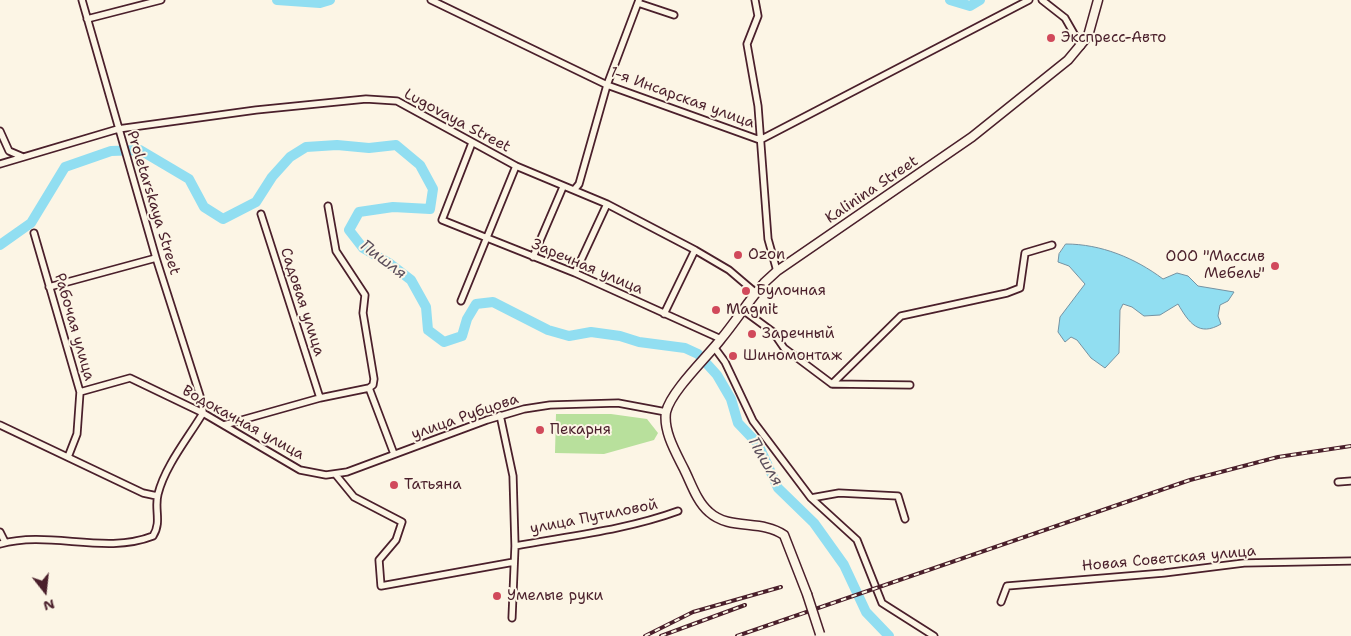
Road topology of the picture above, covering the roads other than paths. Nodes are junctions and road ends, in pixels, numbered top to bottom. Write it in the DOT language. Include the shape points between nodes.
graph roads {
  1 [pos="82,0"];
  2 [pos="161,0"];
  3 [pos="431,0"];
  4 [pos="755,0"];
  5 [pos="1029,0"];
  6 [pos="1042,0"];
  7 [pos="1098,0"];
  8 [pos="638,2"];
  9 [pos="674,15"];
  10 [pos="87,19"];
  11 [pos="1081,46"];
  12 [pos="608,85"];
  13 [pos="0,130"];
  14 [pos="118,130"];
  15 [pos="760,140"];
  16 [pos="472,143"];
  17 [pos="23,157"];
  18 [pos="0,164"];
  19 [pos="516,166"];
  20 [pos="564,187"];
  21 [pos="574,190"];
  22 [pos="607,204"];
  23 [pos="328,206"];
  24 [pos="261,214"];
  25 [pos="34,233"];
  26 [pos="486,239"];
  27 [pos="1052,245"];
  28 [pos="695,250"];
  29 [pos="533,257"];
  30 [pos="156,258"];
  31 [pos="777,271"];
  32 [pos="575,273"];
  33 [pos="49,287"];
  34 [pos="756,293"];
  35 [pos="461,301"];
  36 [pos="743,310"];
  37 [pos="664,314"];
  38 [pos="721,339"];
  39 [pos="711,350"];
  40 [pos="832,384"];
  41 [pos="910,385"];
  42 [pos="369,388"];
  43 [pos="80,392"];
  44 [pos="320,398"];
  45 [pos="666,412"];
  46 [pos="203,413"];
  47 [pos="500,415"];
  48 [pos="0,425"];
  49 [pos="224,425"];
  50 [pos="394,454"];
  51 [pos="68,457"];
  52 [pos="336,475"];
  53 [pos="1351,481"];
  54 [pos="1338,482"];
  55 [pos="157,496"];
  56 [pos="811,498"];
  57 [pos="678,511"];
  58 [pos="905,519"];
  59 [pos="0,532"];
  60 [pos="2,543"];
  61 [pos="515,546"];
  62 [pos="1351,561"];
  63 [pos="514,562"];
  64 [pos="1001,602"];
  65 [pos="512,618"];
  66 [pos="820,635"];
  67 [pos="934,636"];
  1 -- 10 [label="street, Proletarskaya Street"];
  2 -- 10 [label="street"];
  3 -- 12 [label="street, 1-я Инсарская улица"];
  4 -- 15 [label="street" via="758,16 747,44 758,106"];
  5 -- 15 [label="street, 1-я Инсарская улица"];
  6 -- 11 [label="street" via="1065,18"];
  7 -- 11 [label="main road, Kalinina Street" via="1088,36"];
  8 -- 9 [label="street"];
  8 -- 12 [label="street"];
  10 -- 14 [label="street, Proletarskaya Street"];
  11 -- 31 [label="main road, Kalinina Street" via="972,137"];
  12 -- 15 [label="street, 1-я Инсарская улица"];
  12 -- 21 [label="street" via="579,184"];
  13 -- 17 [label="street" via="9,151"];
  14 -- 16 [label="street, Lugovaya Street" via="366,98 398,101"];
  14 -- 17 [label="street, Lugovaya Street"];
  14 -- 30 [label="street, Proletarskaya Street"];
  15 -- 31 [label="street" via="768,239"];
  16 -- 19 [label="street, Lugovaya Street"];
  16 -- 26 [label="street, Заречная улица" via="442,220"];
  17 -- 18 [label="street, Lugovaya Street"];
  19 -- 20 [label="street, Lugovaya Street"];
  19 -- 26 [label="street"];
  20 -- 21 [label="street, Lugovaya Street"];
  20 -- 29 [label="street"];
  21 -- 22 [label="street, Lugovaya Street"];
  22 -- 28 [label="street, Lugovaya Street"];
  22 -- 32 [label="street"];
  23 -- 42 [label="street" via="336,251 365,295 363,313 374,378"];
  24 -- 44 [label="street, Садовая улица"];
  25 -- 33 [label="street, Рабочая улица"];
  26 -- 29 [label="street, Заречная улица"];
  26 -- 35 [label="street"];
  27 -- 40 [label="street" via="1025,254 1020,288 901,316"];
  28 -- 34 [label="street, Lugovaya Street" via="729,270"];
  28 -- 37 [label="street"];
  29 -- 32 [label="street, Заречная улица"];
  30 -- 33 [label="street"];
  30 -- 46 [label="street, Proletarskaya Street"];
  31 -- 34 [label="main road, Kalinina Street"];
  32 -- 37 [label="street, Заречная улица"];
  33 -- 43 [label="street, Рабочая улица"];
  34 -- 36 [label="main road, Kalinina Street"];
  36 -- 38 [label="main road, Kalinina Street"];
  36 -- 40 [label="street" via="773,332 784,348"];
  37 -- 38 [label="street, Заречная улица"];
  38 -- 39 [label="main road, Kalinina Street"];
  39 -- 45 [label="main road, Kalinina Street"];
  39 -- 56 [label="street" via="726,362 753,421"];
  40 -- 41 [label="street"];
  42 -- 44 [label="street"];
  42 -- 50 [label="street"];
  43 -- 46 [label="street, Водокачная улица" via="130,378"];
  43 -- 51 [label="street, Рабочая улица" via="77,434"];
  44 -- 49 [label="street"];
  45 -- 47 [label="street, улица Рубцова" via="618,403 550,405"];
  45 -- 66 [label="main road, bridge" via="673,445 709,513 732,523 766,526 784,535"];
  46 -- 49 [label="street, Водокачная улица"];
  46 -- 55 [label="street"];
  47 -- 50 [label="street, улица Рубцова"];
  47 -- 61 [label="street" via="513,476"];
  48 -- 51 [label="street"];
  49 -- 52 [label="street, Водокачная улица" via="300,470 316,475"];
  50 -- 52 [label="street, улица Рубцова"];
  51 -- 55 [label="street" via="143,493"];
  52 -- 63 [label="street" via="354,496 402,522 396,540 379,560 381,586"];
  53 -- 54 [label="street"];
  55 -- 60 [label="street" via="157,530 153,536 142,540 117,543 20,540"];
  56 -- 58 [label="street" via="839,493 898,496"];
  56 -- 67 [label="street" via="857,540 882,603"];
  57 -- 61 [label="street, улица Путиловой" via="616,528"];
  59 -- 60 [label="street"];
  61 -- 63 [label="street"];
  62 -- 64 [label="street, Новая Советская улица" via="1244,563 1007,586"];
  63 -- 65 [label="street"];
}
